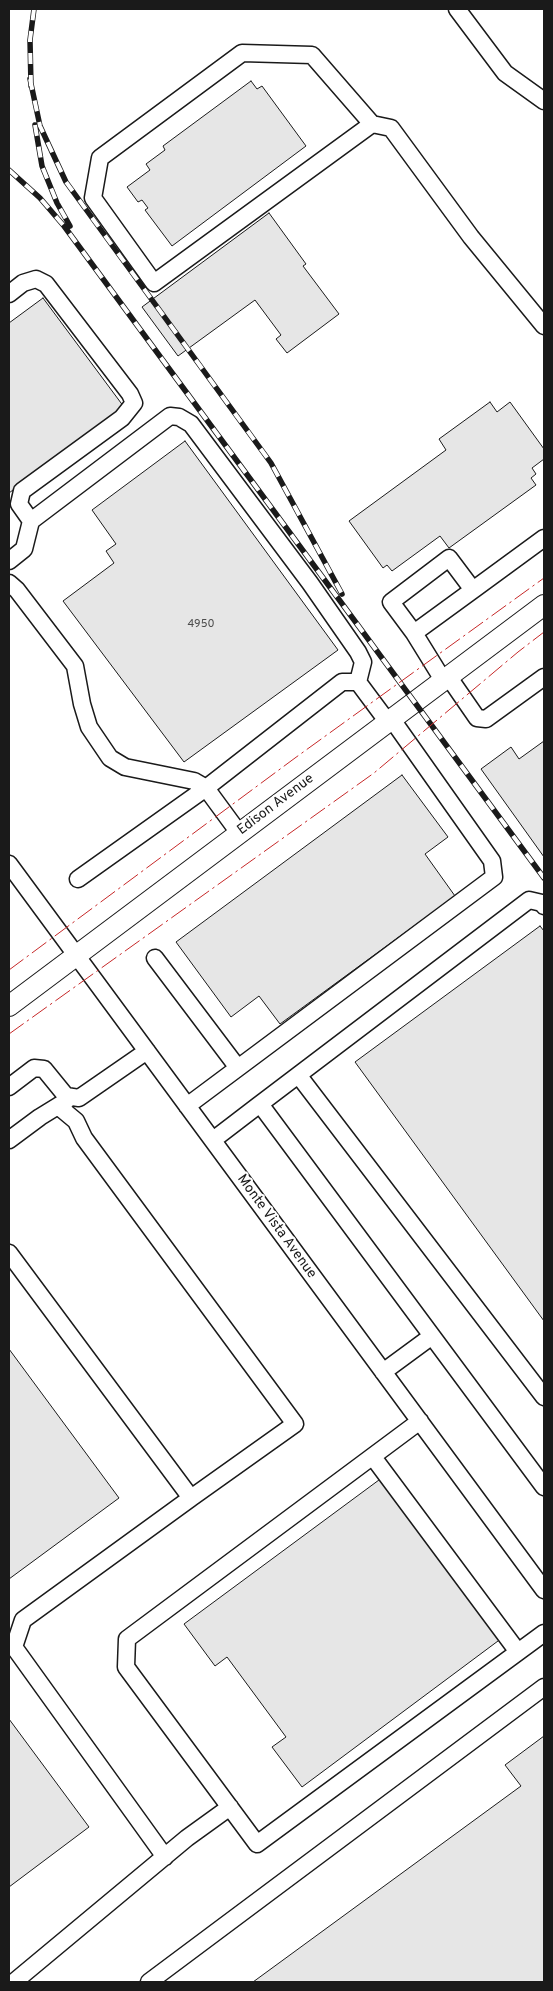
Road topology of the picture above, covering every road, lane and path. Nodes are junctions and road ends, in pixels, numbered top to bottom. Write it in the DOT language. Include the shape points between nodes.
graph roads {
  1 [pos="457,9"];
  2 [pos="544,101"];
  3 [pos="372,124"];
  4 [pos="9,294"];
  5 [pos="544,326"];
  6 [pos="31,521"];
  7 [pos="544,538"];
  8 [pos="9,561"];
  9 [pos="9,583"];
  10 [pos="473,590"];
  11 [pos="544,605"];
  12 [pos="414,633"];
  13 [pos="544,677"];
  14 [pos="445,678"];
  15 [pos="358,682"];
  16 [pos="389,719"];
  17 [pos="206,788"];
  18 [pos="239,833"];
  19 [pos="9,864"];
  20 [pos="78,879"];
  21 [pos="544,906"];
  22 [pos="76,956"];
  23 [pos="155,958"];
  24 [pos="9,1006"];
  25 [pos="147,1051"];
  26 [pos="238,1068"];
  27 [pos="298,1076"];
  28 [pos="9,1087"];
  29 [pos="65,1102"];
  30 [pos="260,1104"];
  31 [pos="187,1106"];
  32 [pos="9,1140"];
  33 [pos="212,1140"];
  34 [pos="9,1253"];
  35 [pos="432,1336"];
  36 [pos="383,1372"];
  37 [pos="544,1397"];
  38 [pos="420,1421"];
  39 [pos="373,1456"];
  40 [pos="544,1487"];
  41 [pos="191,1498"];
  42 [pos="544,1588"];
  43 [pos="544,1633"];
  44 [pos="518,1652"];
  45 [pos="544,1687"];
  46 [pos="230,1807"];
  47 [pos="165,1857"];
  48 [pos="14,1982"];
  49 [pos="149,1982"];
  1 -- 2 [label="street" via="505,73"];
  3 -- 3 [label="street" via="154,283 93,198 100,158 242,52 312,55"];
  3 -- 5 [label="street" via="391,128 471,237"];
  4 -- 6 [label="street" via="22,283 36,279 46,284 134,403 122,418 22,492 19,504"];
  6 -- 8 [label="street" via="24,549"];
  6 -- 15 [label="street" via="170,416 178,417 190,424 358,652 362,662"];
  7 -- 10 [label="street"];
  9 -- 17 [label="street" via="18,590 75,666 89,727 110,758 125,767 194,781"];
  10 -- 12 [label="street"];
  10 -- 12 [label="street" via="449,558 390,602"];
  11 -- 14 [label="main road, Edison Avenue"];
  12 -- 14 [label="street"];
  13 -- 14 [label="street" via="486,719 477,718"];
  14 -- 16 [label="main road, Edison Avenue"];
  15 -- 16 [label="street"];
  15 -- 17 [label="street" via="342,682"];
  16 -- 18 [label="main road, Edison Avenue"];
  16 -- 26 [label="street" via="492,861 494,877"];
  17 -- 18 [label="street"];
  17 -- 20 [label="street"];
  18 -- 22 [label="main road, Edison Avenue"];
  19 -- 22 [label="street, Monte Vista Avenue"];
  21 -- 27 [label="street" via="542,902 529,900"];
  22 -- 24 [label="main road, Edison Avenue"];
  22 -- 25 [label="street, Monte Vista Avenue"];
  23 -- 26 [label="street"];
  25 -- 29 [label="street" via="87,1094"];
  25 -- 31 [label="street, Monte Vista Avenue"];
  26 -- 31 [label="street"];
  27 -- 30 [label="street"];
  27 -- 37 [label="street"];
  28 -- 29 [label="street" via="34,1068 44,1069 66,1096"];
  29 -- 32 [label="street"];
  29 -- 41 [label="street" via="84,1138 295,1424"];
  30 -- 33 [label="street"];
  30 -- 35 [label="street"];
  31 -- 33 [label="street, Monte Vista Avenue"];
  33 -- 36 [label="street, Monte Vista Avenue"];
  34 -- 41 [label="street"];
  35 -- 36 [label="street"];
  35 -- 40 [label="street"];
  36 -- 38 [label="street, Monte Vista Avenue"];
  38 -- 39 [label="street"];
  38 -- 42 [label="street, Monte Vista Avenue"];
  39 -- 44 [label="street"];
  39 -- 46 [label="street" via="127,1639 126,1667"];
  41 -- 47 [label="street" via="23,1620 14,1647"];
  43 -- 44 [label="street"];
  44 -- 46 [label="street" via="257,1844"];
  45 -- 49 [label="street"];
  46 -- 47 [label="street"];
  47 -- 48 [label="street"];
}
